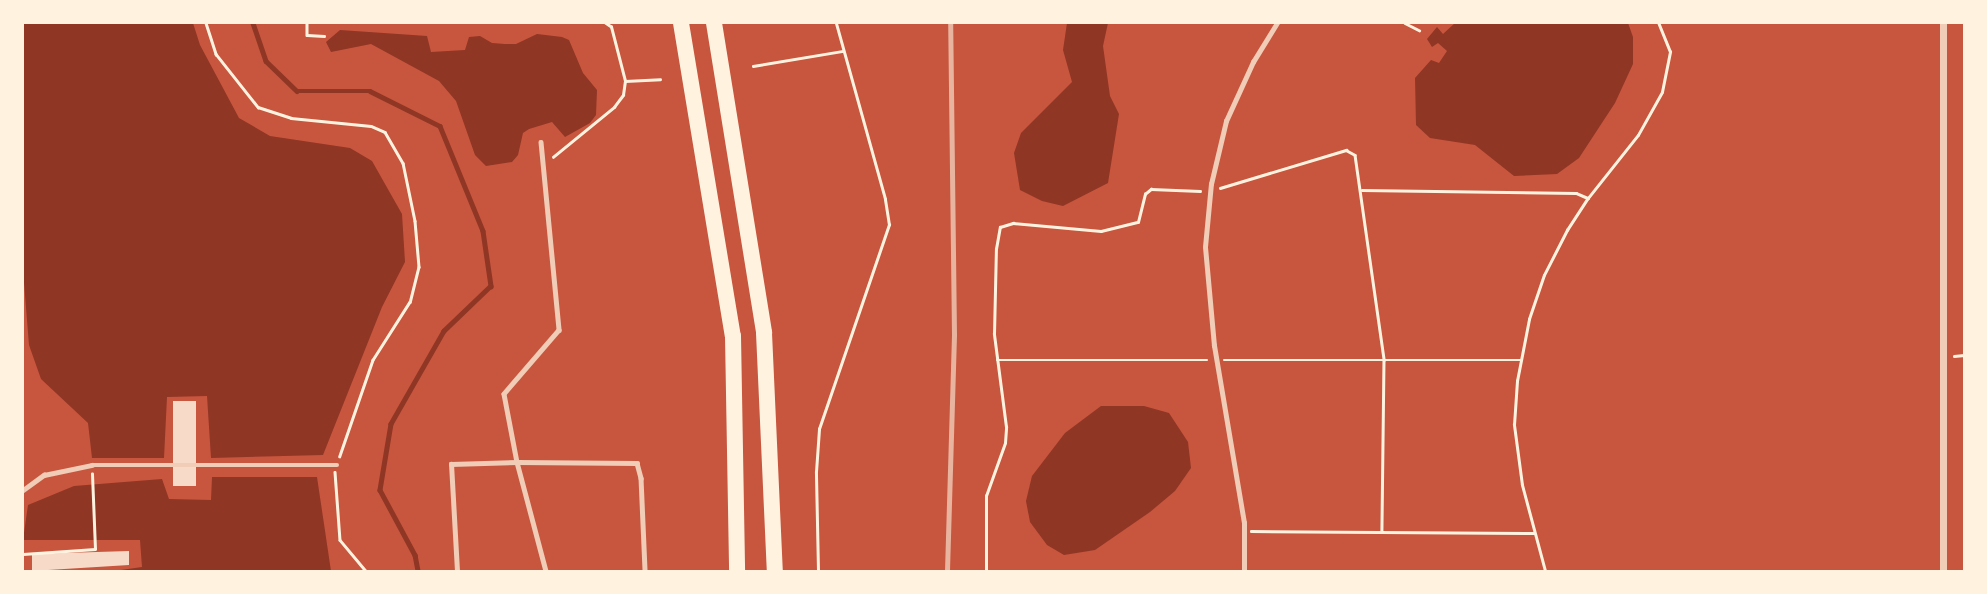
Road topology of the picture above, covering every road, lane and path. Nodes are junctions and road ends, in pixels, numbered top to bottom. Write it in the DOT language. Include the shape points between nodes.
graph roads {
  1 [pos="206,23"];
  2 [pos="307,23"];
  3 [pos="605,23"];
  4 [pos="681,23"];
  5 [pos="714,23"];
  6 [pos="836,23"];
  7 [pos="1277,23"];
  8 [pos="1405,23"];
  9 [pos="1658,23"];
  10 [pos="1943,23"];
  11 [pos="1419,30"];
  12 [pos="324,36"];
  13 [pos="844,51"];
  14 [pos="753,66"];
  15 [pos="660,79"];
  16 [pos="625,81"];
  17 [pos="541,142"];
  18 [pos="544,165"];
  19 [pos="1362,190"];
  20 [pos="1210,191"];
  21 [pos="1588,198"];
  22 [pos="997,360"];
  23 [pos="1216,360"];
  24 [pos="1384,360"];
  25 [pos="1522,360"];
  26 [pos="517,462"];
  27 [pos="92,465"];
  28 [pos="337,465"];
  29 [pos="23,490"];
  30 [pos="1244,531"];
  31 [pos="1382,532"];
  32 [pos="1534,533"];
  33 [pos="23,554"];
  34 [pos="366,571"];
  35 [pos="457,571"];
  36 [pos="546,571"];
  37 [pos="645,571"];
  38 [pos="737,571"];
  39 [pos="775,571"];
  40 [pos="818,571"];
  41 [pos="986,571"];
  42 [pos="1244,571"];
  43 [pos="1545,571"];
  44 [pos="1943,571"];
  1 -- 28 [label="path" via="216,54 258,107 291,118 371,126 385,132 403,163 419,267 410,302 373,360"];
  2 -- 12 [label="path" via="307,35"];
  3 -- 16 [label="path" via="611,27"];
  4 -- 38 [label="highway" via="733,336"];
  5 -- 39 [label="highway" via="764,333"];
  6 -- 13 [label="path"];
  7 -- 20 [label="lane" via="1226,121"];
  8 -- 11 [label="path"];
  9 -- 21 [label="path" via="1670,52 1662,92 1639,135"];
  10 -- 44 [label="street"];
  13 -- 14 [label="path"];
  13 -- 40 [label="path" via="889,225 819,429"];
  15 -- 16 [label="path"];
  16 -- 18 [label="path" via="623,95 614,107"];
  17 -- 18 [label="lane"];
  18 -- 26 [label="lane" via="559,330 504,394"];
  19 -- 20 [label="path" via="1355,155 1346,149"];
  19 -- 21 [label="path" via="1576,193"];
  19 -- 24 [label="path"];
  20 -- 22 [label="path" via="1151,189 1145,194 1138,222 1101,232 1013,223 1000,227 994,334"];
  20 -- 23 [label="lane" via="1205,247"];
  21 -- 25 [label="path" via="1544,275"];
  22 -- 23 [label="path"];
  22 -- 41 [label="path" via="1006,427 986,496"];
  23 -- 24 [label="path"];
  23 -- 30 [label="lane"];
  24 -- 25 [label="path"];
  24 -- 31 [label="path"];
  25 -- 32 [label="path" via="1514,425"];
  26 -- 35 [label="lane" via="451,464"];
  26 -- 36 [label="lane"];
  26 -- 37 [label="lane" via="637,463"];
  27 -- 28 [label="lane"];
  27 -- 29 [label="lane" via="44,475"];
  27 -- 33 [label="path" via="95,549"];
  28 -- 34 [label="path" via="334,478 340,540"];
  30 -- 31 [label="path"];
  30 -- 42 [label="lane"];
  31 -- 32 [label="path"];
  32 -- 43 [label="path"];
}
